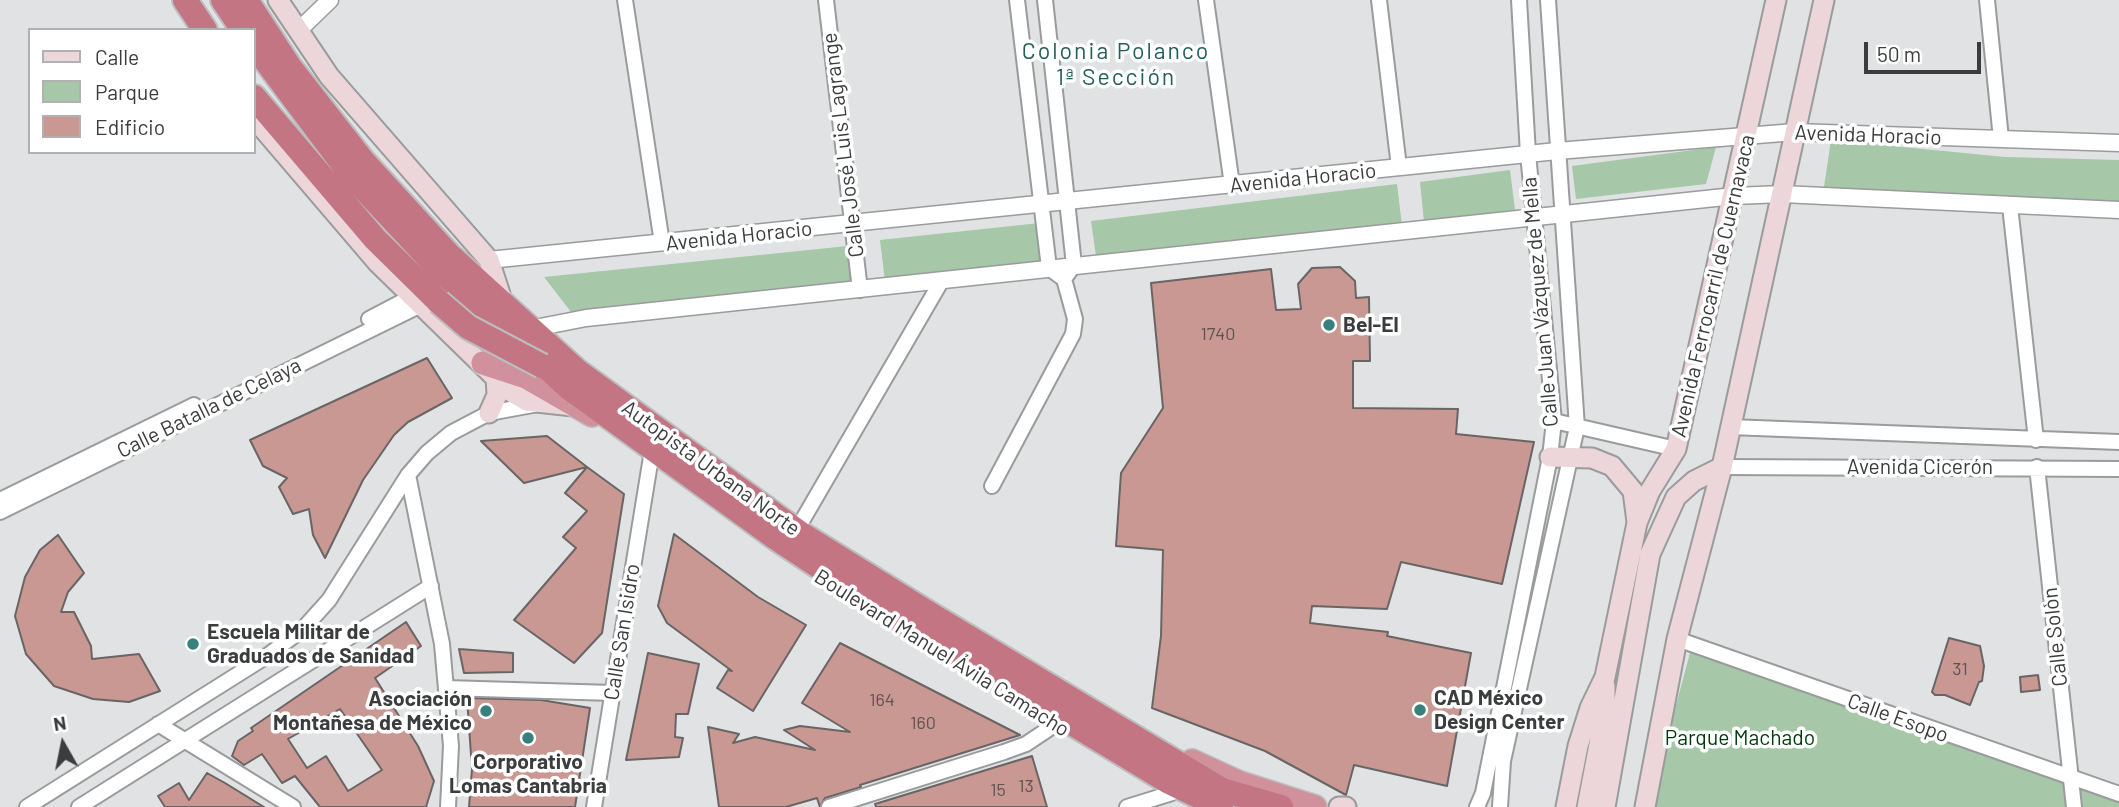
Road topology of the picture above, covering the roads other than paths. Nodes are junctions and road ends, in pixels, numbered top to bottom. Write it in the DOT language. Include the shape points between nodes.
graph roads {
  1 [pos="172,0"];
  2 [pos="185,0"];
  3 [pos="211,0"];
  4 [pos="223,0"];
  5 [pos="246,0"];
  6 [pos="257,0"];
  7 [pos="330,0"];
  8 [pos="625,0"];
  9 [pos="826,0"];
  10 [pos="1017,0"];
  11 [pos="1045,0"];
  12 [pos="1206,0"];
  13 [pos="1379,0"];
  14 [pos="1519,0"];
  15 [pos="1548,0"];
  16 [pos="1776,0"];
  17 [pos="1824,0"];
  18 [pos="1987,0"];
  19 [pos="286,3"];
  20 [pos="191,28"];
  21 [pos="204,28"];
  22 [pos="230,28"];
  23 [pos="242,28"];
  24 [pos="298,31"];
  25 [pos="256,48"];
  26 [pos="256,67"];
  27 [pos="256,99"];
  28 [pos="256,120"];
  29 [pos="1795,132"];
  30 [pos="1747,136"];
  31 [pos="2001,139"];
  32 [pos="2119,143"];
  33 [pos="1557,150"];
  34 [pos="1528,154"];
  35 [pos="1399,167"];
  36 [pos="1232,185"];
  37 [pos="1782,194"];
  38 [pos="1734,195"];
  39 [pos="1068,202"];
  40 [pos="1042,205"];
  41 [pos="2010,206"];
  42 [pos="2119,210"];
  43 [pos="1563,215"];
  44 [pos="1533,219"];
  45 [pos="852,225"];
  46 [pos="662,243"];
  47 [pos="489,260"];
  48 [pos="1074,265"];
  49 [pos="1049,268"];
  50 [pos="1064,279"];
  51 [pos="942,280"];
  52 [pos="860,290"];
  53 [pos="500,294"];
  54 [pos="415,302"];
  55 [pos="540,327"];
  56 [pos="542,366"];
  57 [pos="489,370"];
  58 [pos="539,404"];
  59 [pos="582,411"];
  60 [pos="489,413"];
  61 [pos="1554,421"];
  62 [pos="1577,427"];
  63 [pos="1730,427"];
  64 [pos="2036,440"];
  65 [pos="2119,442"];
  66 [pos="1676,449"];
  67 [pos="1570,456"];
  68 [pos="651,457"];
  69 [pos="1550,457"];
  70 [pos="1722,467"];
  71 [pos="2037,467"];
  72 [pos="2119,469"];
  73 [pos="408,475"];
  74 [pos="992,486"];
  75 [pos="0,500"];
  76 [pos="0,512"];
  77 [pos="802,521"];
  78 [pos="1637,523"];
  79 [pos="431,586"];
  80 [pos="1677,639"];
  81 [pos="230,678"];
  82 [pos="446,688"];
  83 [pos="613,693"];
  84 [pos="244,701"];
  85 [pos="158,724"];
  86 [pos="1056,724"];
  87 [pos="184,740"];
  88 [pos="1597,749"];
  89 [pos="1488,758"];
  90 [pos="1503,761"];
  91 [pos="2069,778"];
  92 [pos="2119,794"];
  93 [pos="1183,799"];
  94 [pos="27,807"];
  95 [pos="79,807"];
  96 [pos="293,807"];
  97 [pos="448,807"];
  98 [pos="594,807"];
  99 [pos="829,807"];
  100 [pos="1127,807"];
  101 [pos="1222,807"];
  102 [pos="1282,807"];
  103 [pos="1315,807"];
  104 [pos="1339,807"];
  105 [pos="1346,807"];
  106 [pos="1477,807"];
  107 [pos="1500,807"];
  108 [pos="1566,807"];
  109 [pos="1587,807"];
  110 [pos="1605,807"];
  111 [pos="1645,807"];
  112 [pos="2074,807"];
  1 -- 20 [label="main road"];
  2 -- 21 [label="highway"];
  3 -- 22 [label="highway"];
  4 -- 23 [label="highway"];
  5 -- 102 [label="highway, Autopista Urbana Norte" via="289,66 363,161 449,255 577,371 801,534 894,592 1222,790"];
  6 -- 53 [label="highway, Boulevard Manuel Ávila Camacho" via="383,170"];
  7 -- 24 [label="street"];
  8 -- 46 [label="street"];
  9 -- 45 [label="street, Calle José Luis Lagrange"];
  10 -- 40 [label="street"];
  11 -- 39 [label="street"];
  12 -- 36 [label="street"];
  13 -- 35 [label="street"];
  14 -- 34 [label="street, Calle Juan Vázquez de Mella"];
  15 -- 33 [label="street, Calle Juan Vázquez de Mella"];
  16 -- 30 [label="main road, Avenida Ferrocarril de Cuernavaca"];
  17 -- 29 [label="main road"];
  18 -- 31 [label="street"];
  19 -- 24 [label="main road"];
  24 -- 47 [label="main road" via="330,76"];
  25 -- 56 [label="highway, Autopista Urbana Norte, bridge" via="351,175 439,269"];
  26 -- 59 [label="highway, Boulevard Manuel Ávila Camacho" via="325,158 429,273"];
  27 -- 56 [label="highway, bridge" via="341,201 429,293 468,327"];
  28 -- 54 [label="main road"];
  29 -- 30 [label="street, Avenida Horacio"];
  29 -- 31 [label="street, Avenida Horacio"];
  29 -- 37 [label="main road"];
  30 -- 33 [label="street, Avenida Horacio"];
  30 -- 38 [label="main road, Avenida Ferrocarril de Cuernavaca"];
  31 -- 32 [label="street, Avenida Horacio"];
  33 -- 34 [label="street, Avenida Horacio"];
  33 -- 43 [label="street, Calle Juan Vázquez de Mella"];
  34 -- 35 [label="street, Avenida Horacio"];
  34 -- 44 [label="street, Calle Juan Vázquez de Mella"];
  35 -- 36 [label="street, Avenida Horacio"];
  36 -- 39 [label="street, Avenida Horacio"];
  37 -- 38 [label="street"];
  37 -- 41 [label="street"];
  37 -- 63 [label="main road"];
  38 -- 43 [label="street"];
  38 -- 66 [label="main road, Avenida Ferrocarril de Cuernavaca"];
  39 -- 40 [label="street, Avenida Horacio"];
  39 -- 48 [label="street"];
  40 -- 45 [label="street, Avenida Horacio"];
  40 -- 49 [label="street"];
  41 -- 42 [label="street"];
  41 -- 64 [label="street"];
  43 -- 44 [label="street"];
  43 -- 62 [label="street, Calle Juan Vázquez de Mella"];
  44 -- 48 [label="street"];
  44 -- 61 [label="street, Calle Juan Vázquez de Mella"];
  45 -- 46 [label="street, Avenida Horacio"];
  45 -- 52 [label="street, Calle José Luis Lagrange"];
  46 -- 47 [label="street, Avenida Horacio"];
  47 -- 53 [label="main road"];
  48 -- 49 [label="street"];
  48 -- 50 [label="street"];
  49 -- 50 [label="street"];
  49 -- 51 [label="street"];
  50 -- 74 [label="street" via="1072,304 1073,334"];
  51 -- 52 [label="street"];
  51 -- 77 [label="street"];
  52 -- 55 [label="street" via="586,318"];
  53 -- 55 [label="highway, Boulevard Manuel Ávila Camacho"];
  54 -- 57 [label="main road"];
  54 -- 75 [label="street, Calle Batalla de Celaya"];
  54 -- 76 [label="street, Calle Batalla de Celaya"];
  55 -- 77 [label="highway, Boulevard Manuel Ávila Camacho"];
  56 -- 93 [label="highway, Autopista Urbana Norte" via="799,553"];
  57 -- 58 [label="main road" via="516,396"];
  57 -- 59 [label="highway" via="527,377"];
  57 -- 60 [label="main road" via="497,395"];
  58 -- 59 [label="main road"];
  58 -- 60 [label="street"];
  59 -- 68 [label="highway, Boulevard Manuel Ávila Camacho"];
  60 -- 73 [label="street" via="451,433"];
  61 -- 62 [label="street"];
  61 -- 69 [label="street, Calle Juan Vázquez de Mella"];
  62 -- 66 [label="street"];
  62 -- 67 [label="street, Calle Juan Vázquez de Mella"];
  63 -- 64 [label="street, Avenida Cicerón"];
  63 -- 70 [label="main road"];
  64 -- 65 [label="street, Avenida Cicerón"];
  66 -- 78 [label="main road, Avenida Ferrocarril de Cuernavaca"];
  67 -- 69 [label="main road"];
  67 -- 78 [label="main road" via="1602,461 1620,474 1633,491"];
  67 -- 90 [label="street, Calle Juan Vázquez de Mella"];
  68 -- 83 [label="street, Calle San Isidro"];
  68 -- 86 [label="highway, Boulevard Manuel Ávila Camacho" via="790,557"];
  69 -- 89 [label="street, Calle Juan Vázquez de Mella"];
  70 -- 71 [label="street, Avenida Cicerón"];
  70 -- 80 [label="main road"];
  70 -- 88 [label="main road, Avenida Ferrocarril de Cuernavaca" via="1683,489 1657,536"];
  71 -- 72 [label="street, Avenida Cicerón"];
  71 -- 91 [label="street, Calle Solòn"];
  73 -- 79 [label="street"];
  73 -- 81 [label="street" via="318,614 285,643"];
  77 -- 103 [label="highway, Boulevard Manuel Ávila Camacho" via="1203,767"];
  78 -- 88 [label="main road, Avenida Ferrocarril de Cuernavaca" via="1605,677 1590,708"];
  79 -- 82 [label="street"];
  79 -- 84 [label="street"];
  80 -- 91 [label="street, Calle Esopo"];
  80 -- 111 [label="main road"];
  81 -- 84 [label="street"];
  81 -- 85 [label="street"];
  82 -- 83 [label="street"];
  82 -- 97 [label="street" via="451,746"];
  83 -- 98 [label="street, Calle San Isidro"];
  84 -- 87 [label="street"];
  85 -- 87 [label="street"];
  85 -- 94 [label="street"];
  86 -- 93 [label="highway, Boulevard Manuel Ávila Camacho"];
  86 -- 99 [label="street" via="1026,744"];
  87 -- 95 [label="street"];
  87 -- 96 [label="street"];
  88 -- 108 [label="main road, Avenida Ferrocarril de Cuernavaca"];
  88 -- 109 [label="main road"];
  88 -- 110 [label="main road, Avenida Ferrocarril de Cuernavaca"];
  89 -- 90 [label="street"];
  89 -- 106 [label="street, Calle Juan Vázquez de Mella"];
  90 -- 107 [label="street, Calle Juan Vázquez de Mella"];
  91 -- 92 [label="street, Calle Esopo"];
  91 -- 112 [label="street, Calle Solòn"];
  93 -- 100 [label="street"];
  93 -- 101 [label="highway, Autopista Urbana Norte"];
  104 -- 105 [label="main road"];
}
